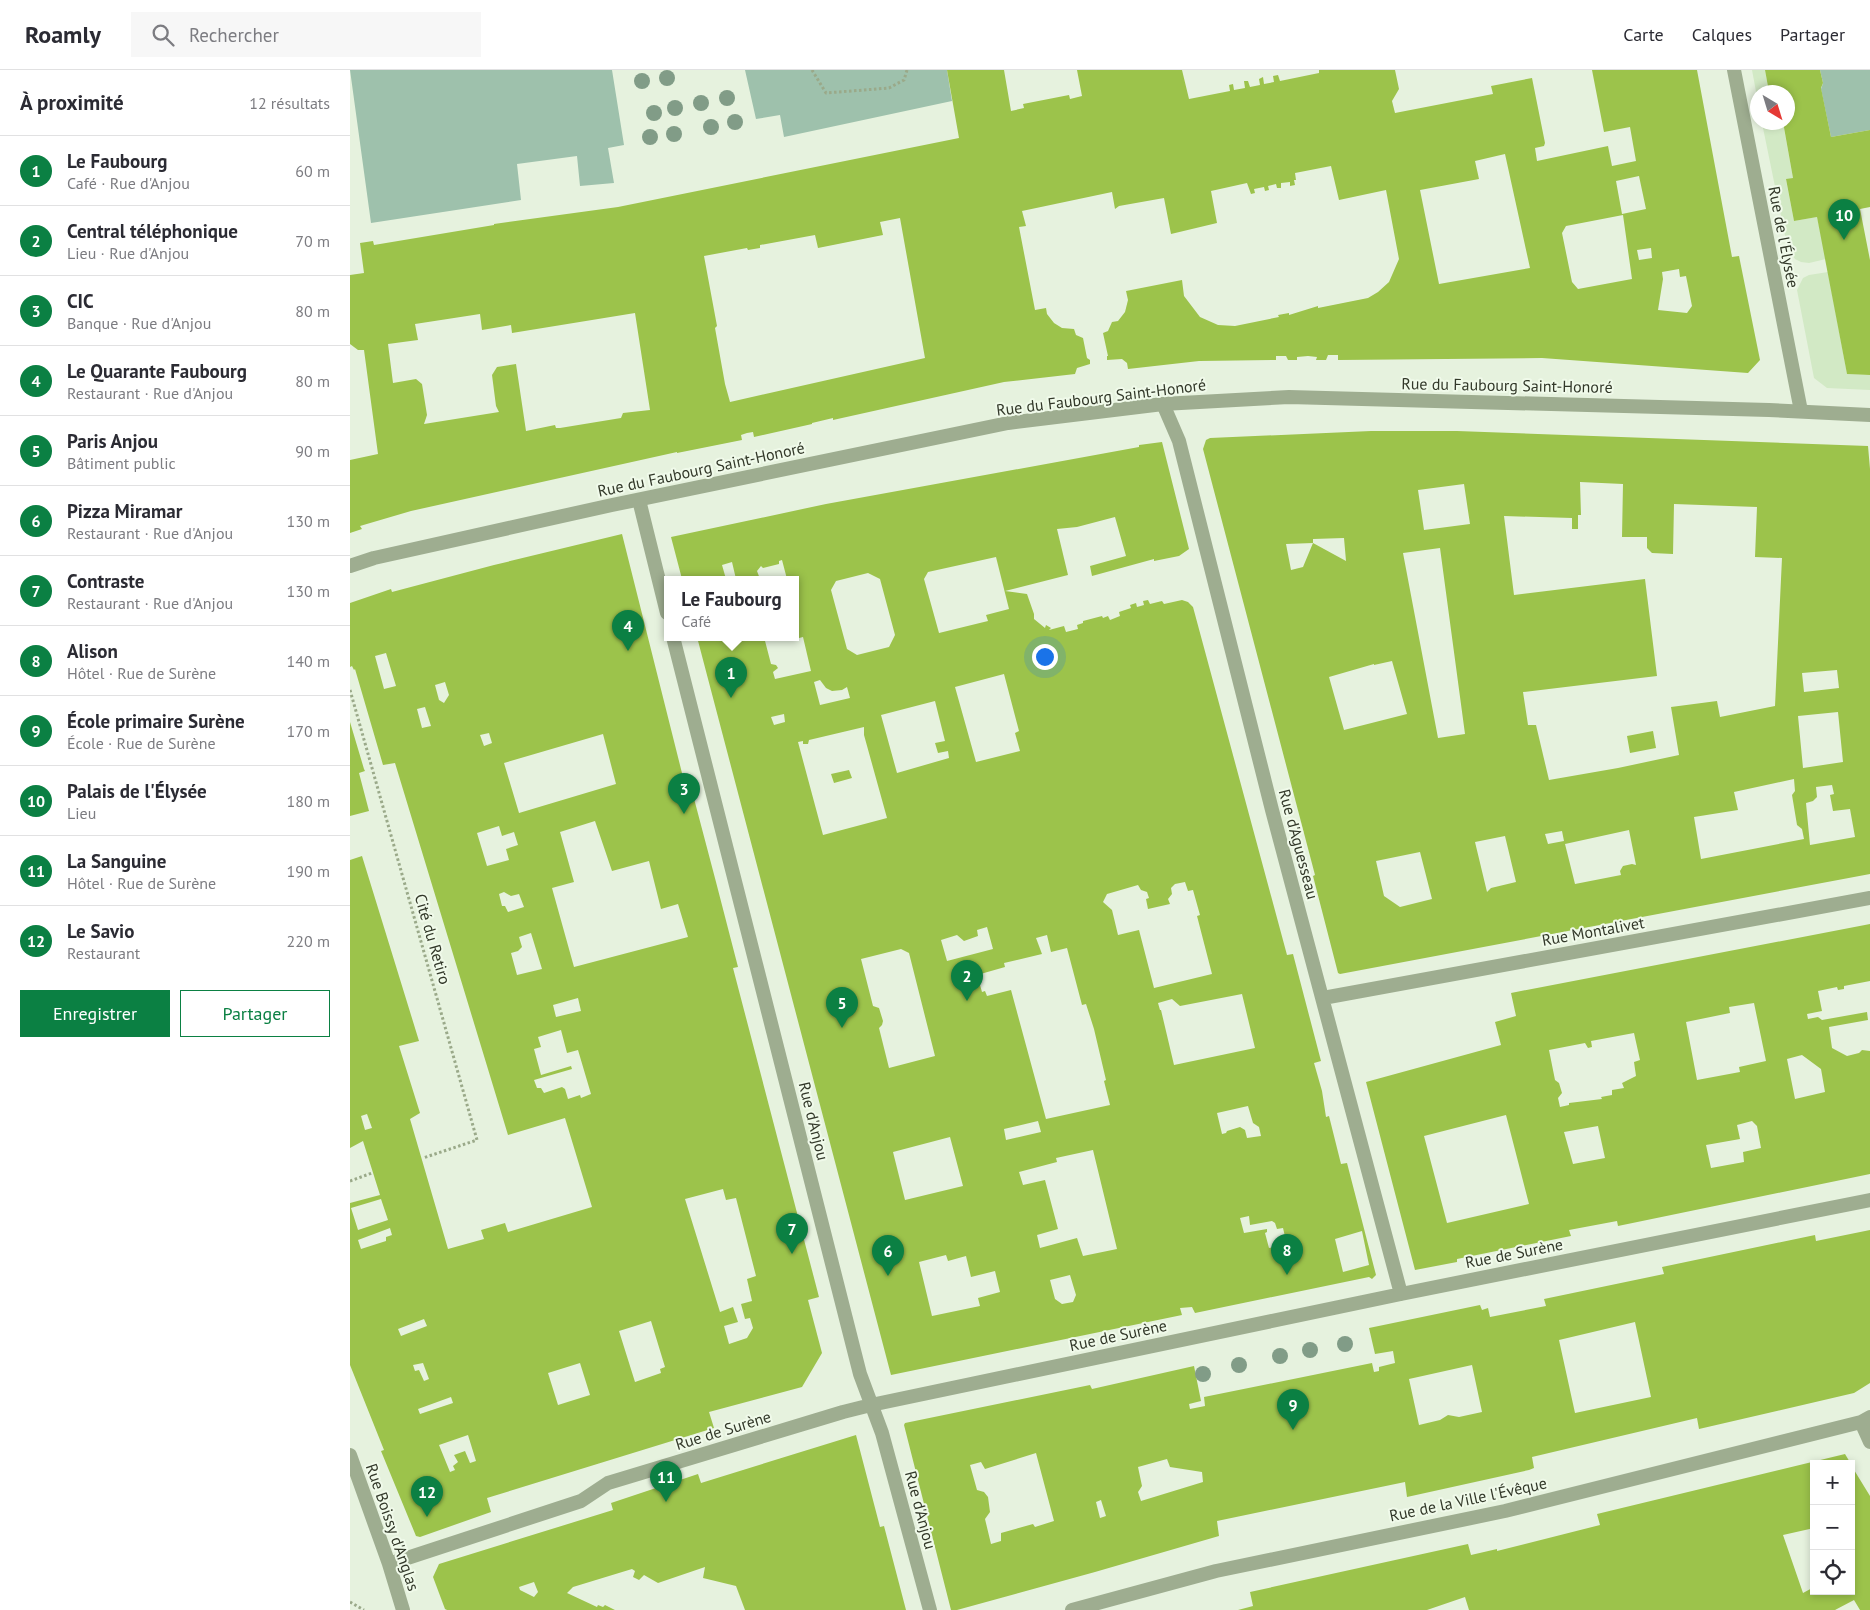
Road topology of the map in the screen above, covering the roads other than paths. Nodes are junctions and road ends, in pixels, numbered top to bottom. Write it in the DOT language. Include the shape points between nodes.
graph roads {
  1 [pos="1734,70"];
  2 [pos="1164,404"];
  3 [pos="1800,411"];
  4 [pos="1870,415"];
  5 [pos="639,500"];
  6 [pos="350,566"];
  7 [pos="664,601"];
  8 [pos="674,641"];
  9 [pos="1870,898"];
  10 [pos="1323,998"];
  11 [pos="1870,1200"];
  12 [pos="1401,1294"];
  13 [pos="871,1405"];
  14 [pos="1865,1419"];
  15 [pos="1870,1442"];
  16 [pos="350,1455"];
  17 [pos="389,1564"];
  18 [pos="403,1610"];
  19 [pos="930,1610"];
  20 [pos="1072,1610"];
  1 -- 3 [label="street, Rue de l'Élysée"];
  2 -- 3 [label="street, Rue du Faubourg Saint-Honoré" via="1289,397"];
  2 -- 5 [label="street, Rue du Faubourg Saint-Honoré" via="1008,423"];
  2 -- 10 [label="street, Rue d'Aguesseau" via="1179,441"];
  3 -- 4 [label="street, Rue du Faubourg Saint-Honoré"];
  5 -- 6 [label="street, Rue du Faubourg Saint-Honoré"];
  5 -- 7 [label="street"];
  8 -- 13 [label="street, Rue d'Anjou" via="860,1374"];
  9 -- 10 [label="street, Rue Montalivet"];
  10 -- 12 [label="street, Rue d'Aguesseau"];
  11 -- 12 [label="street, Rue de Surène"];
  12 -- 13 [label="street, Rue de Surène"];
  13 -- 17 [label="street, Rue de Surène" via="608,1483 581,1501"];
  13 -- 19 [label="street, Rue d'Anjou" via="882,1433"];
  14 -- 15 [label="street"];
  14 -- 20 [label="street, Rue de la Ville l'Évêque" via="1505,1511 1216,1571"];
  16 -- 17 [label="street, Rue Boissy d'Anglas"];
  17 -- 18 [label="street, Rue Boissy d'Anglas"];
}
